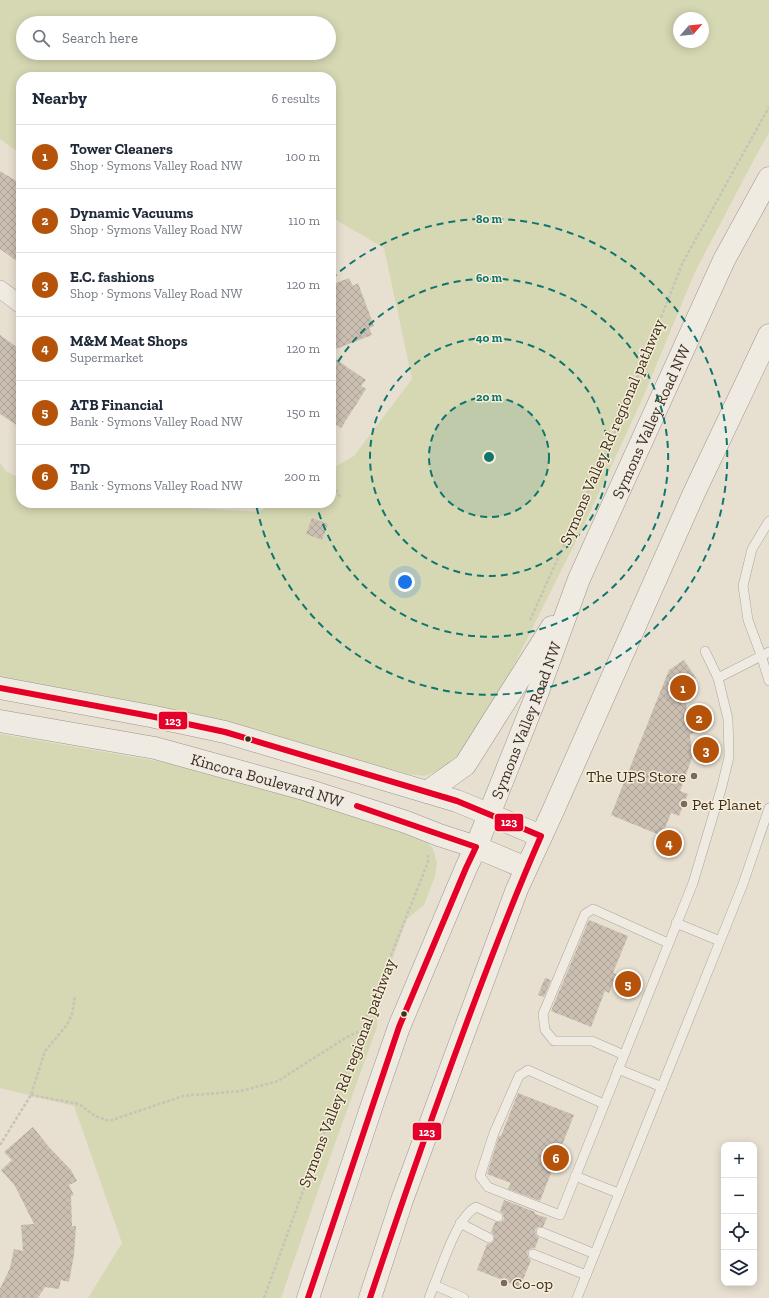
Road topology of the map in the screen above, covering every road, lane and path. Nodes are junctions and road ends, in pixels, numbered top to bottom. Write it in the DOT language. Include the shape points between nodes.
graph roads {
  1 [pos="769,107"];
  2 [pos="769,178"];
  3 [pos="0,289"];
  4 [pos="16,301"];
  5 [pos="769,335"];
  6 [pos="336,490"];
  7 [pos="340,497"];
  8 [pos="769,521"];
  9 [pos="579,579"];
  10 [pos="527,625"];
  11 [pos="705,651"];
  12 [pos="765,654"];
  13 [pos="718,678"];
  14 [pos="769,681"];
  15 [pos="0,688"];
  16 [pos="0,721"];
  17 [pos="427,792"];
  18 [pos="769,808"];
  19 [pos="489,813"];
  20 [pos="765,834"];
  21 [pos="541,836"];
  22 [pos="476,847"];
  23 [pos="428,849"];
  24 [pos="526,868"];
  25 [pos="676,923"];
  26 [pos="720,941"];
  27 [pos="668,943"];
  28 [pos="75,996"];
  29 [pos="362,1030"];
  30 [pos="624,1055"];
  31 [pos="618,1069"];
  32 [pos="662,1087"];
  33 [pos="31,1095"];
  34 [pos="604,1104"];
  35 [pos="0,1145"];
  36 [pos="575,1176"];
  37 [pos="618,1193"];
  38 [pos="498,1217"];
  39 [pos="460,1223"];
  40 [pos="541,1232"];
  41 [pos="489,1238"];
  42 [pos="533,1254"];
  43 [pos="595,1254"];
  44 [pos="586,1275"];
  45 [pos="434,1285"];
  46 [pos="264,1298"];
  47 [pos="308,1298"];
  48 [pos="370,1298"];
  49 [pos="429,1298"];
  50 [pos="464,1298"];
  51 [pos="577,1298"];
  1 -- 10 [label="path, Symons Valley Rd regional pathway" via="683,262 619,423"];
  2 -- 9 [label="main road, Symons Valley Road NW" via="724,260"];
  3 -- 4 [label="street"];
  5 -- 21 [label="main road" via="694,493"];
  6 -- 7 [label="path"];
  8 -- 12 [label="lane" via="752,550 743,586 748,620"];
  9 -- 17 [label="main road" via="552,628 465,765"];
  9 -- 19 [label="main road, Symons Valley Road NW" via="537,694"];
  11 -- 13 [label="lane"];
  12 -- 13 [label="lane"];
  12 -- 14 [label="lane"];
  13 -- 25 [label="lane" via="728,719 729,757 693,883"];
  15 -- 17 [label="main road, Kincora Boulevard NW" via="225,732"];
  16 -- 22 [label="main road, Kincora Boulevard NW" via="162,750 308,790"];
  17 -- 19 [label="main road, Kincora Boulevard NW"];
  18 -- 20 [label="lane"];
  19 -- 21 [label="main road, Kincora Boulevard NW"];
  19 -- 22 [label="main road, Symons Valley Road NW"];
  20 -- 26 [label="lane"];
  21 -- 24 [label="main road"];
  22 -- 24 [label="main road, Kincora Boulevard NW"];
  22 -- 47 [label="main road, Symons Valley Road NW" via="399,1027"];
  23 -- 29 [label="path, Symons Valley Rd regional pathway" via="428,862"];
  24 -- 48 [label="main road" via="426,1133"];
  25 -- 26 [label="lane"];
  25 -- 27 [label="lane"];
  26 -- 32 [label="lane"];
  27 -- 30 [label="lane"];
  27 -- 30 [label="lane" via="593,909 585,914 543,1014 545,1030 554,1041 592,1040"];
  28 -- 33 [label="path" via="72,1016 45,1051"];
  29 -- 33 [label="path" via="278,1081 241,1091 183,1096 110,1121 95,1116 79,1104"];
  29 -- 46 [label="path, Symons Valley Rd regional pathway"];
  30 -- 31 [label="lane"];
  31 -- 32 [label="lane"];
  31 -- 34 [label="lane"];
  32 -- 37 [label="lane"];
  33 -- 35 [label="path"];
  34 -- 36 [label="lane"];
  34 -- 36 [label="lane" via="528,1070 519,1076 494,1133 480,1176 488,1187 560,1215"];
  36 -- 37 [label="lane"];
  37 -- 43 [label="lane"];
  38 -- 39 [label="lane" via="476,1207 470,1210"];
  39 -- 41 [label="lane"];
  39 -- 45 [label="lane"];
  40 -- 43 [label="lane"];
  42 -- 44 [label="lane"];
  43 -- 44 [label="lane"];
  44 -- 51 [label="lane"];
  45 -- 49 [label="lane"];
  45 -- 50 [label="lane"];
}
